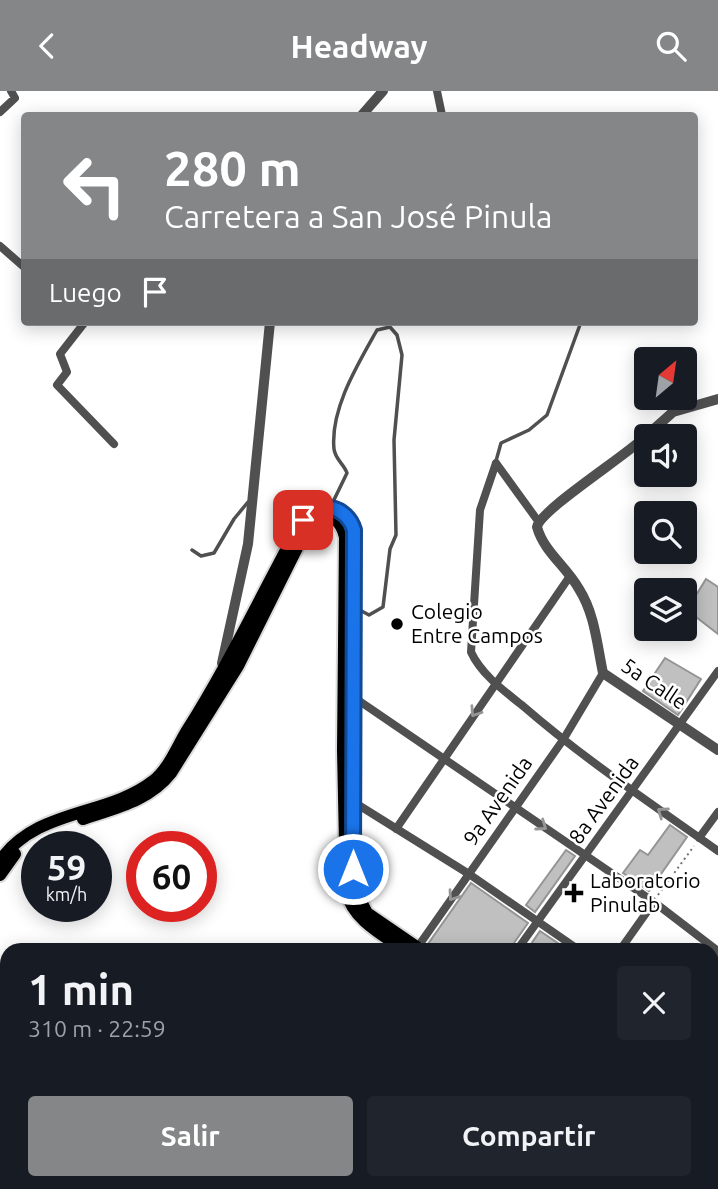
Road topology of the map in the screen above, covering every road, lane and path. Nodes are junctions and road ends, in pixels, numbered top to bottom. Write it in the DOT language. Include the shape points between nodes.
graph roads {
  1 [pos="11,91"];
  2 [pos="383,91"];
  3 [pos="437,91"];
  4 [pos="0,112"];
  5 [pos="365,112"];
  6 [pos="441,112"];
  7 [pos="0,246"];
  8 [pos="21,264"];
  9 [pos="82,326"];
  10 [pos="271,326"];
  11 [pos="580,326"];
  12 [pos="718,399"];
  13 [pos="660,424"];
  14 [pos="114,444"];
  15 [pos="634,448"];
  16 [pos="496,463"];
  17 [pos="254,495"];
  18 [pos="330,507"];
  19 [pos="538,521"];
  20 [pos="192,550"];
  21 [pos="570,576"];
  22 [pos="354,605"];
  23 [pos="718,671"];
  24 [pos="603,673"];
  25 [pos="495,683"];
  26 [pos="217,684"];
  27 [pos="348,694"];
  28 [pos="681,725"];
  29 [pos="562,740"];
  30 [pos="718,750"];
  31 [pos="443,759"];
  32 [pos="632,791"];
  33 [pos="352,801"];
  34 [pos="515,808"];
  35 [pos="718,812"];
  36 [pos="396,829"];
  37 [pos="699,838"];
  38 [pos="718,851"];
  39 [pos="585,856"];
  40 [pos="0,861"];
  41 [pos="468,874"];
  42 [pos="0,875"];
  43 [pos="653,902"];
  44 [pos="537,921"];
  45 [pos="377,925"];
  46 [pos="405,943"];
  47 [pos="418,943"];
  48 [pos="522,943"];
  49 [pos="569,943"];
  50 [pos="625,943"];
  51 [pos="705,943"];
  1 -- 4 [label="street" via="15,98"];
  2 -- 5 [label="street"];
  3 -- 6 [label="street"];
  7 -- 8 [label="street"];
  9 -- 14 [label="street" via="60,354 67,372 57,385"];
  10 -- 17 [label="street"];
  11 -- 16 [label="lane" via="547,415 501,443"];
  12 -- 13 [label="street" via="673,412"];
  15 -- 19 [label="street"];
  16 -- 19 [label="street"];
  16 -- 25 [label="street" via="480,510 471,652"];
  17 -- 20 [label="lane" via="214,553 201,556"];
  17 -- 26 [label="street" via="244,566"];
  18 -- 22 [label="main road" via="345,514 353,526"];
  18 -- 22 [label="lane" via="347,473 334,451 334,430 343,401 377,330 390,327 402,355 394,440 396,535 383,607 369,615"];
  18 -- 26 [label="main road" via="304,517"];
  19 -- 21 [label="street" via="541,543"];
  21 -- 24 [label="street" via="592,617"];
  21 -- 25 [label="street"];
  22 -- 27 [label="main road"];
  23 -- 28 [label="street, 8a Avenida"];
  24 -- 28 [label="street, 5a Calle"];
  24 -- 29 [label="street, 9a Avenida"];
  25 -- 29 [label="street"];
  25 -- 31 [label="street, one-way"];
  26 -- 40 [label="main road" via="152,782 34,830 11,846"];
  27 -- 31 [label="street"];
  27 -- 33 [label="main road"];
  27 -- 42 [label="main road" via="345,537 337,520 322,516 309,523 239,666 167,778 138,800 33,839"];
  27 -- 45 [label="main road" via="345,886 354,911"];
  28 -- 30 [label="street, 5a Calle"];
  28 -- 32 [label="street, 8a Avenida"];
  29 -- 32 [label="street"];
  29 -- 34 [label="street, 9a Avenida"];
  31 -- 34 [label="street"];
  31 -- 36 [label="street"];
  37 -- 32 [label="street, one-way"];
  32 -- 39 [label="street, 8a Avenida"];
  33 -- 36 [label="street"];
  33 -- 45 [label="main road" via="355,893"];
  34 -- 39 [label="street, one-way"];
  34 -- 41 [label="street, 9a Avenida"];
  35 -- 37 [label="street"];
  36 -- 41 [label="street"];
  37 -- 38 [label="street"];
  37 -- 43 [label="path"];
  39 -- 43 [label="street"];
  39 -- 44 [label="street, 8a Avenida"];
  41 -- 44 [label="street"];
  41 -- 47 [label="street, 9a Avenida, one-way"];
  43 -- 50 [label="street"];
  43 -- 51 [label="street"];
  44 -- 48 [label="street, 8a Avenida"];
  44 -- 49 [label="street"];
  45 -- 46 [label="main road"];
}
